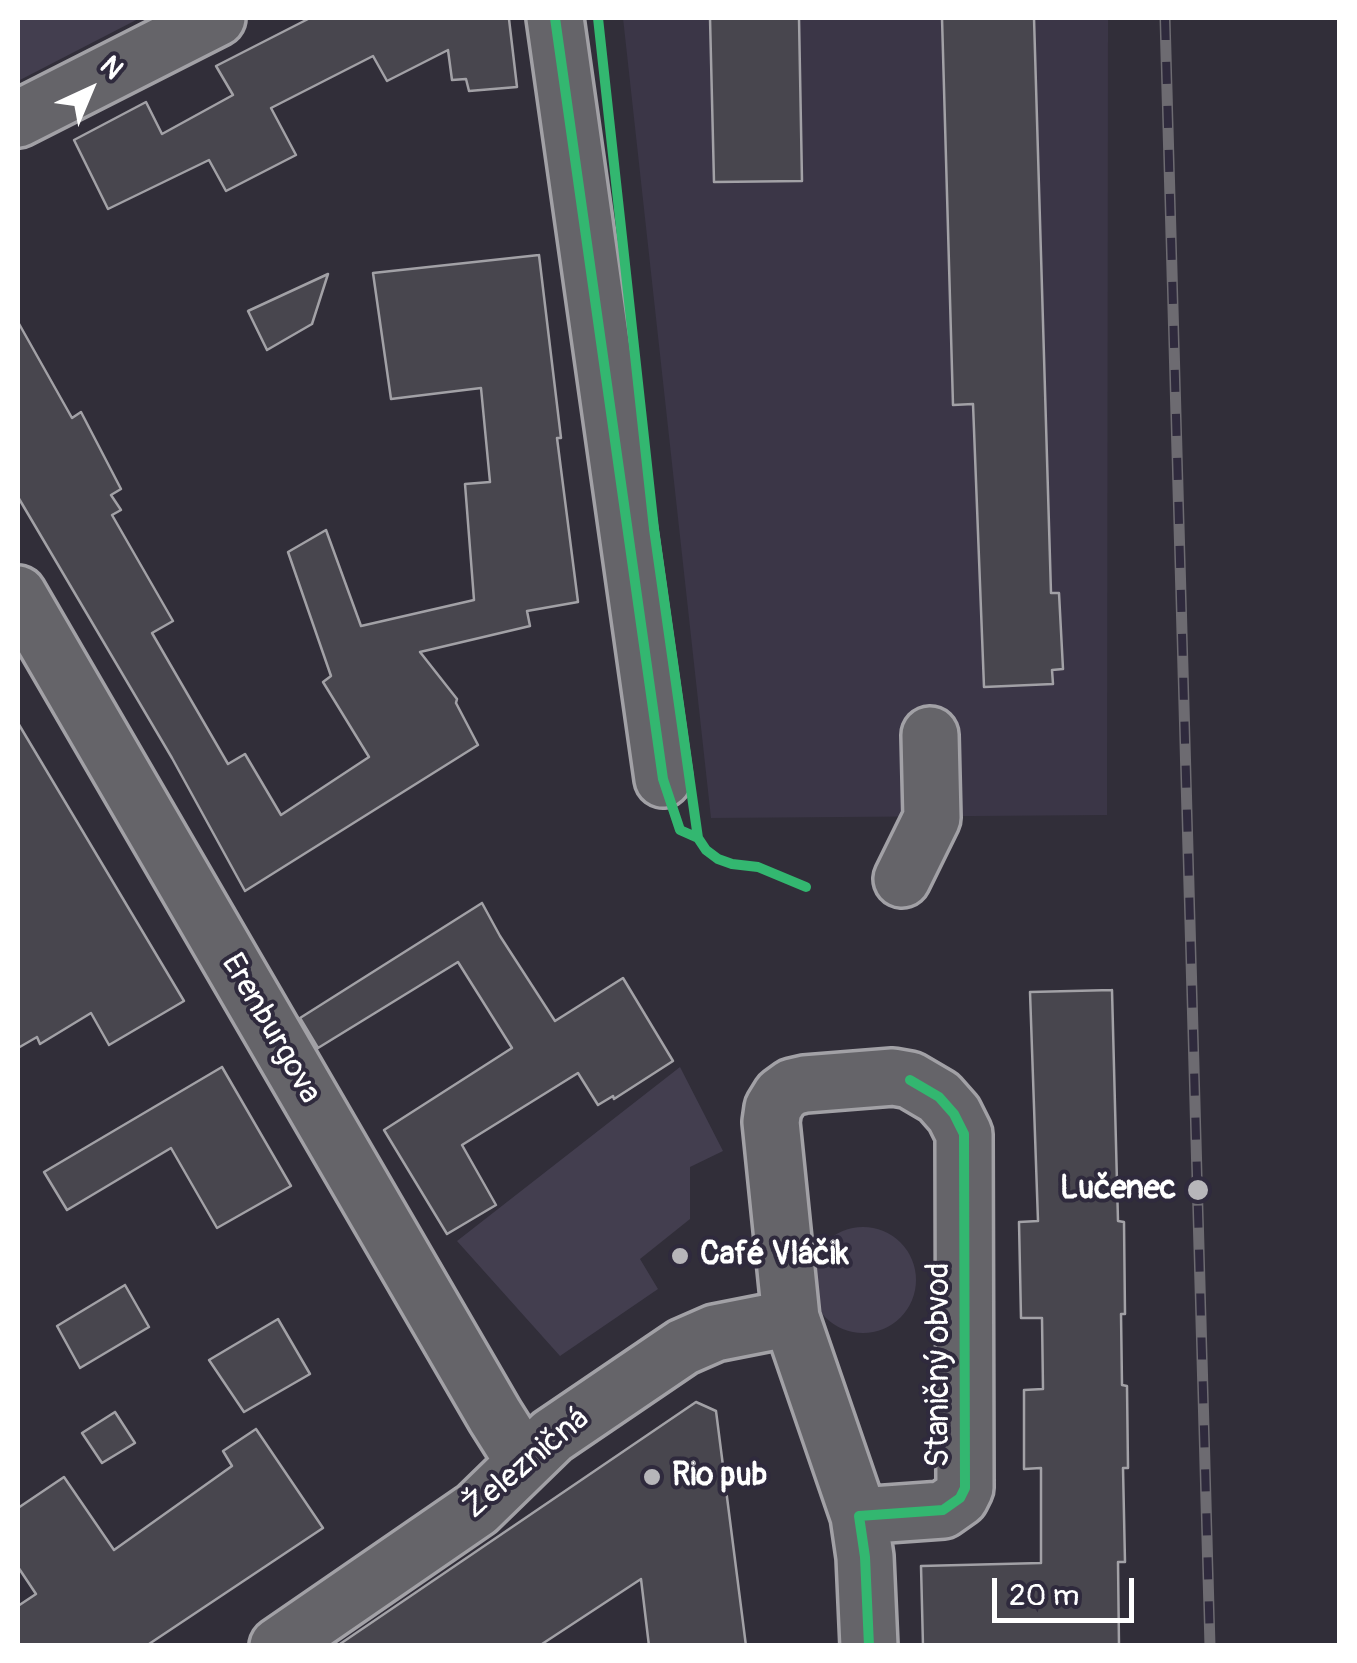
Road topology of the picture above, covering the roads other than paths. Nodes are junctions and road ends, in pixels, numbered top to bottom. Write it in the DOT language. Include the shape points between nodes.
graph roads {
  1 [pos="217,18"];
  2 [pos="555,18"];
  3 [pos="18,119"];
  4 [pos="18,594"];
  5 [pos="930,735"];
  6 [pos="663,779"];
  7 [pos="902,879"];
  8 [pos="791,1318"];
  9 [pos="524,1462"];
  10 [pos="859,1516"];
  11 [pos="278,1646"];
  12 [pos="869,1646"];
  1 -- 3 [label="street"];
  2 -- 6 [label="street"];
  4 -- 9 [label="street, Erenburgova"];
  5 -- 7 [label="street" via="932,818"];
  8 -- 9 [label="street, Železničná" via="683,1347"];
  8 -- 10 [label="street, Staničný obvod"];
  8 -- 10 [label="street, Staničný obvod" via="774,1108 792,1087 804,1084 894,1077 925,1087 954,1114 964,1134 965,1488 943,1510"];
  9 -- 11 [label="street, Železničná" via="477,1509"];
  10 -- 12 [label="street, Staničný obvod"];
}
